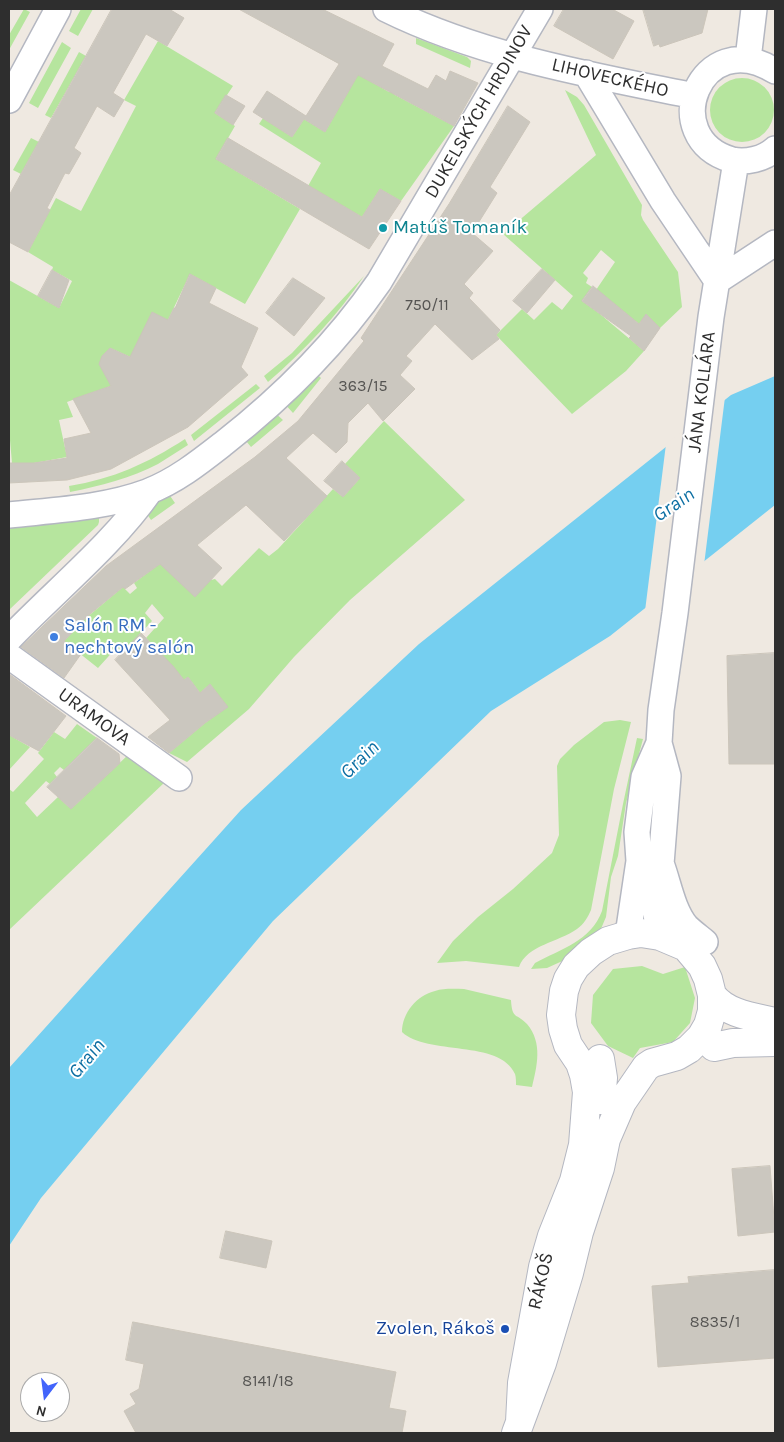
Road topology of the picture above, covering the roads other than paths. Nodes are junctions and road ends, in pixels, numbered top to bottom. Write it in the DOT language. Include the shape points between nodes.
graph roads {
  1 [pos="58,9"];
  2 [pos="386,9"];
  3 [pos="540,9"];
  4 [pos="754,9"];
  5 [pos="513,56"];
  6 [pos="748,59"];
  7 [pos="775,71"];
  8 [pos="586,73"];
  9 [pos="694,96"];
  10 [pos="9,100"];
  11 [pos="775,149"];
  12 [pos="736,160"];
  13 [pos="775,243"];
  14 [pos="717,281"];
  15 [pos="150,491"];
  16 [pos="9,515"];
  17 [pos="9,639"];
  18 [pos="9,656"];
  19 [pos="659,743"];
  20 [pos="179,778"];
  21 [pos="661,864"];
  22 [pos="619,943"];
  23 [pos="687,944"];
  24 [pos="724,998"];
  25 [pos="775,1005"];
  26 [pos="570,1013"];
  27 [pos="775,1022"];
  28 [pos="775,1042"];
  29 [pos="714,1046"];
  30 [pos="600,1059"];
  31 [pos="649,1077"];
  32 [pos="583,1145"];
  33 [pos="518,1428"];
  1 -- 10 [label="street"];
  2 -- 5 [label="street, LIHOVECKÉHO" via="428,28"];
  3 -- 5 [label="street, DUKELSKÝCH HRDINOV"];
  4 -- 6 [label="street"];
  5 -- 8 [label="street, LIHOVECKÉHO"];
  5 -- 15 [label="street, DUKELSKÝCH HRDINOV" via="390,266 345,327 270,406 192,468"];
  6 -- 7 [label="street"];
  6 -- 9 [label="street" via="720,64 708,72"];
  8 -- 9 [label="street, LIHOVECKÉHO"];
  8 -- 14 [label="street" via="663,201"];
  9 -- 12 [label="street" via="692,111 700,138 722,156"];
  11 -- 12 [label="street" via="760,158"];
  12 -- 14 [label="street, JÁNA KOLLÁRA"];
  13 -- 14 [label="street"];
  14 -- 19 [label="street, JÁNA KOLLÁRA" via="667,659"];
  15 -- 16 [label="street, DUKELSKÝCH HRDINOV" via="99,504"];
  15 -- 17 [label="street, DUKELSKÝCH HRDINOV" via="104,546"];
  18 -- 20 [label="street, URAMOVA"];
  19 -- 21 [label="street, JÁNA KOLLÁRA" via="668,776"];
  19 -- 22 [label="street, JÁNA KOLLÁRA" via="644,777 637,832 639,861"];
  21 -- 23 [label="street, JÁNA KOLLÁRA" via="675,907 688,928"];
  21 -- 23 [label="street, JÁNA KOLLÁRA" via="655,885 657,921"];
  22 -- 23 [label="street" via="667,959 679,958"];
  22 -- 26 [label="street" via="590,952 576,966 564,991"];
  23 -- 24 [label="street"];
  24 -- 25 [label="street"];
  24 -- 27 [label="street"];
  24 -- 29 [label="street" via="724,1029"];
  24 -- 31 [label="street, RÁKOŠ" via="712,1011 701,1037 677,1056 652,1062 646,1067"];
  26 -- 30 [label="street" via="587,1044"];
  26 -- 32 [label="street, RÁKOŠ" via="563,1029 568,1045 580,1063 587,1092"];
  28 -- 29 [label="street"];
  29 -- 31 [label="street" via="687,1070"];
  30 -- 31 [label="street" via="626,1073"];
  30 -- 32 [label="street, RÁKOŠ" via="603,1095 594,1127"];
  31 -- 33 [label="street, RÁKOŠ" via="622,1102 606,1139 542,1363"];
  32 -- 33 [label="street, RÁKOŠ" via="574,1181 543,1266 522,1383"];
}
